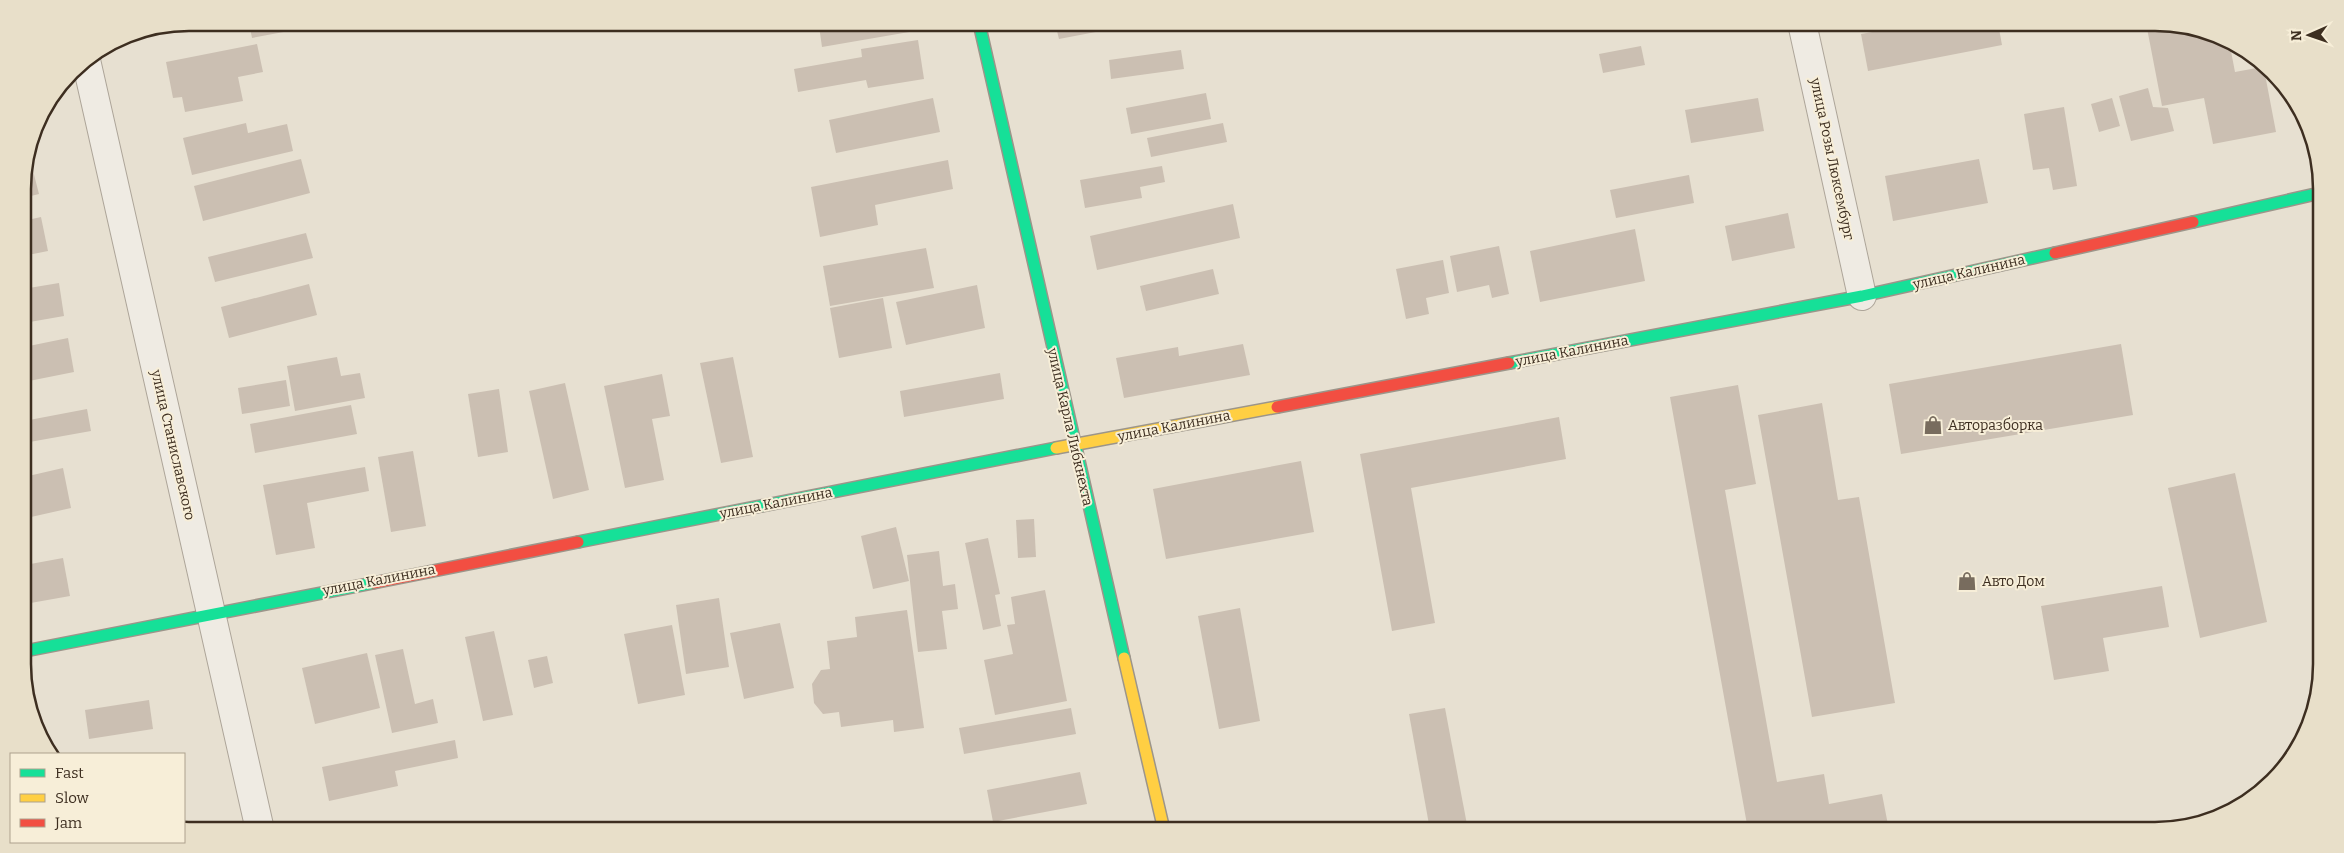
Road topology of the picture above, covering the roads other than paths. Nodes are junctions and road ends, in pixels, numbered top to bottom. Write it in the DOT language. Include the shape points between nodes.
graph roads {
  1 [pos="1804,31"];
  2 [pos="981,32"];
  3 [pos="88,69"];
  4 [pos="2313,194"];
  5 [pos="1862,296"];
  6 [pos="1074,445"];
  7 [pos="210,613"];
  8 [pos="31,650"];
  9 [pos="258,822"];
  10 [pos="1162,822"];
  1 -- 5 [label="street, улица Розы Люксембург"];
  2 -- 6 [label="street, улица Карла Либкнехта"];
  3 -- 7 [label="street, улица Станиславского"];
  4 -- 5 [label="street, улица Калинина"];
  5 -- 6 [label="street, улица Калинина"];
  6 -- 7 [label="street, улица Калинина"];
  6 -- 10 [label="street, улица Карла Либкнехта"];
  7 -- 8 [label="street, улица Калинина"];
  7 -- 9 [label="street, улица Станиславского"];
}
